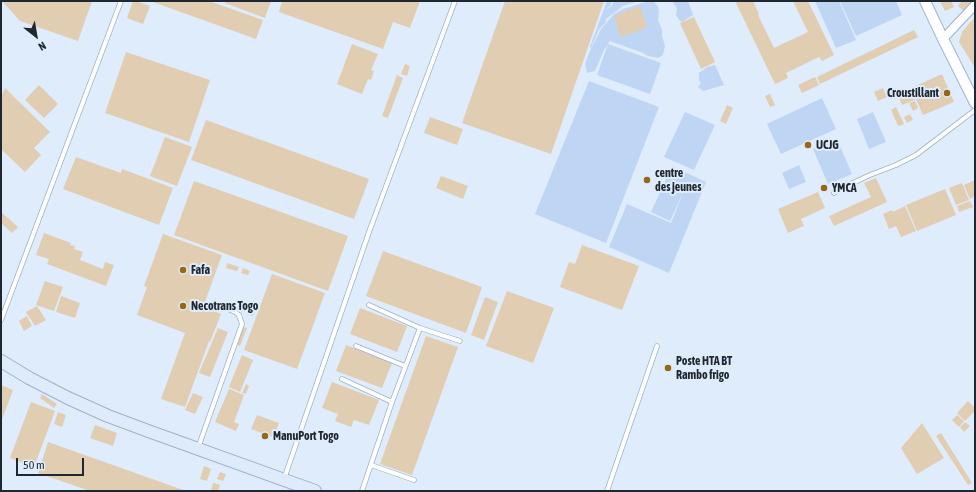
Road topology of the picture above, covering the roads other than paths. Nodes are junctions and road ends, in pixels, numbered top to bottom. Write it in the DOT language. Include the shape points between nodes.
graph roads {
  1 [pos="122,1"];
  2 [pos="455,1"];
  3 [pos="925,1"];
  4 [pos="975,5"];
  5 [pos="943,39"];
  6 [pos="975,103"];
  7 [pos="975,110"];
  8 [pos="834,194"];
  9 [pos="369,305"];
  10 [pos="221,306"];
  11 [pos="1,320"];
  12 [pos="420,328"];
  13 [pos="460,341"];
  14 [pos="356,346"];
  15 [pos="657,346"];
  16 [pos="1,361"];
  17 [pos="405,366"];
  18 [pos="342,379"];
  19 [pos="392,402"];
  20 [pos="197,449"];
  21 [pos="371,465"];
  22 [pos="284,480"];
  23 [pos="414,480"];
  24 [pos="315,491"];
  25 [pos="362,491"];
  26 [pos="607,491"];
  1 -- 11 [label="lane"];
  2 -- 22 [label="lane" via="369,232"];
  3 -- 5 [label="street"];
  4 -- 5 [label="street"];
  5 -- 6 [label="street"];
  7 -- 8 [label="lane" via="916,155"];
  9 -- 12 [label="lane"];
  10 -- 20 [label="lane" via="240,315 242,324"];
  12 -- 13 [label="lane"];
  12 -- 17 [label="lane"];
  14 -- 17 [label="lane"];
  15 -- 26 [label="lane"];
  16 -- 20 [label="main road" via="29,378 108,416"];
  17 -- 19 [label="lane"];
  18 -- 19 [label="lane"];
  19 -- 21 [label="lane"];
  20 -- 22 [label="main road"];
  21 -- 23 [label="lane"];
  21 -- 25 [label="lane"];
  22 -- 24 [label="main road"];
}
